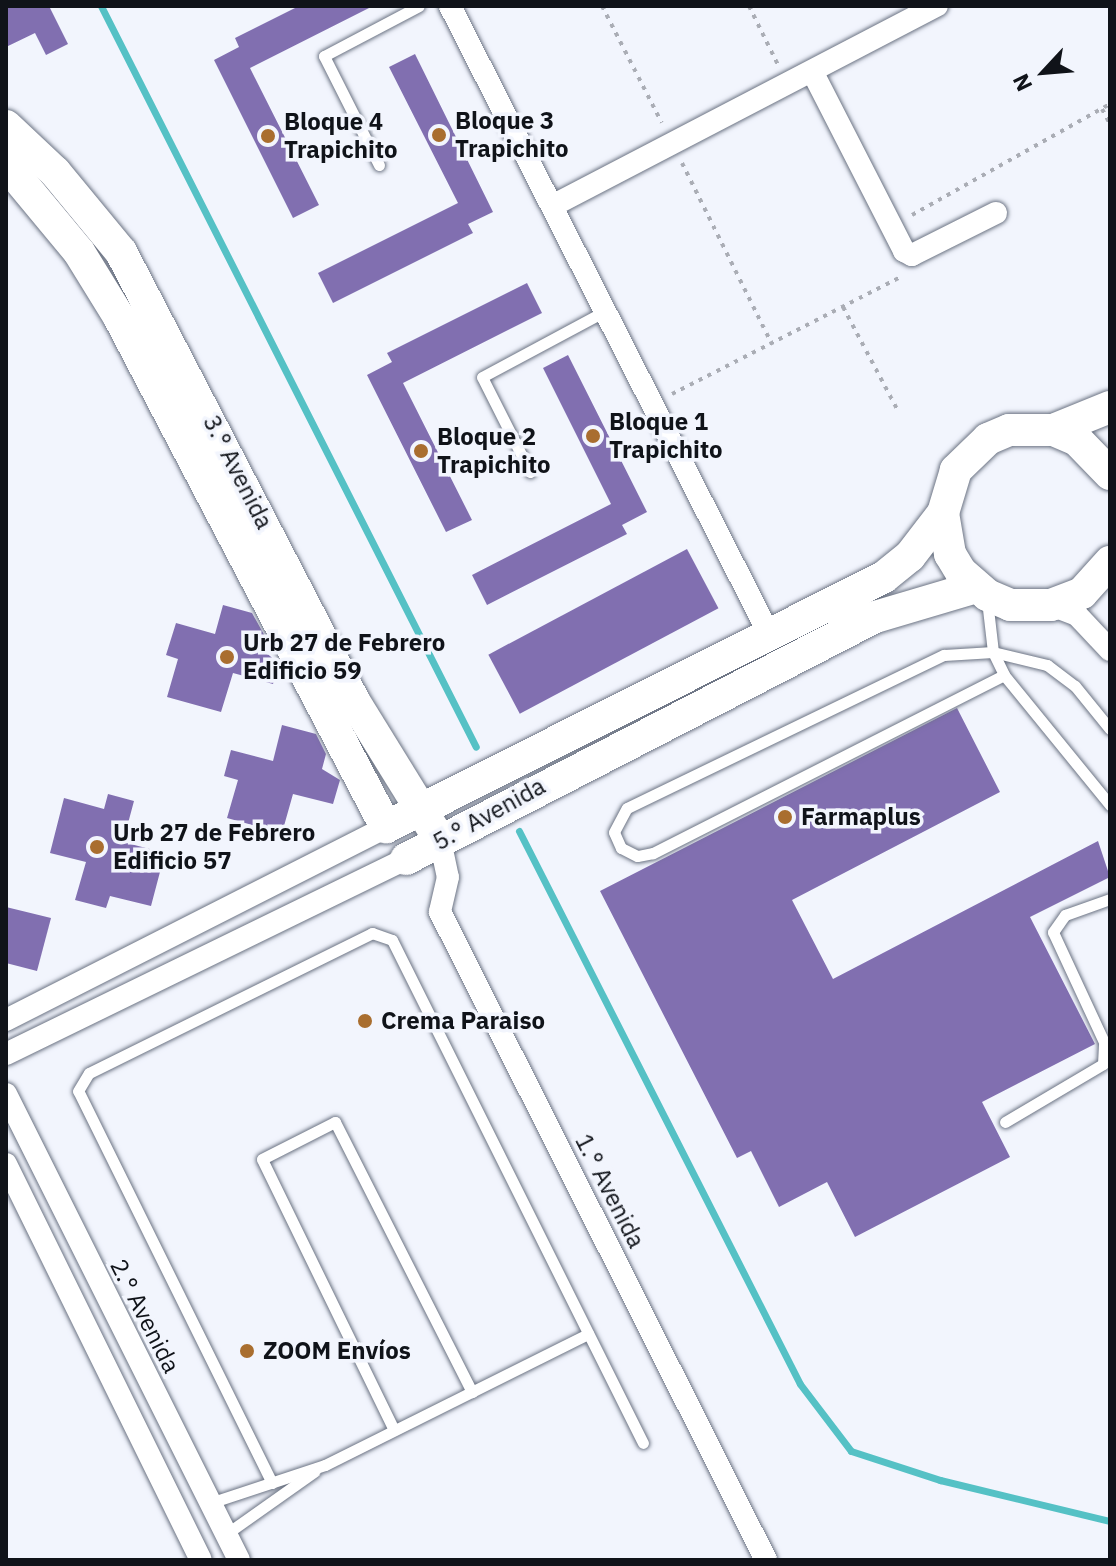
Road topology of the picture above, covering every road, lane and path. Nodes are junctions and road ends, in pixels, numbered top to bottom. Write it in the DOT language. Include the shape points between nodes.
graph roads {
  1 [pos="419,6"];
  2 [pos="450,6"];
  3 [pos="602,6"];
  4 [pos="749,6"];
  5 [pos="937,6"];
  6 [pos="813,73"];
  7 [pos="789,86"];
  8 [pos="1110,104"];
  9 [pos="1102,108"];
  10 [pos="1110,124"];
  11 [pos="6,126"];
  12 [pos="672,145"];
  13 [pos="6,164"];
  14 [pos="379,165"];
  15 [pos="552,206"];
  16 [pos="996,213"];
  17 [pos="889,228"];
  18 [pos="912,255"];
  19 [pos="843,307"];
  20 [pos="605,311"];
  21 [pos="772,344"];
  22 [pos="652,404"];
  23 [pos="1110,407"];
  24 [pos="897,409"];
  25 [pos="1053,430"];
  26 [pos="530,472"];
  27 [pos="1110,474"];
  28 [pos="943,513"];
  29 [pos="1110,562"];
  30 [pos="982,591"];
  31 [pos="1051,605"];
  32 [pos="769,634"];
  33 [pos="1110,650"];
  34 [pos="993,652"];
  35 [pos="1004,675"];
  36 [pos="1110,729"];
  37 [pos="1110,805"];
  38 [pos="421,808"];
  39 [pos="386,827"];
  40 [pos="440,840"];
  41 [pos="406,859"];
  42 [pos="1110,899"];
  43 [pos="6,1020"];
  44 [pos="6,1054"];
  45 [pos="6,1094"];
  46 [pos="1005,1122"];
  47 [pos="6,1164"];
  48 [pos="588,1334"];
  49 [pos="472,1392"];
  50 [pos="394,1430"];
  51 [pos="643,1443"];
  52 [pos="325,1465"];
  53 [pos="272,1483"];
  54 [pos="209,1504"];
  55 [pos="226,1534"];
  56 [pos="201,1560"];
  57 [pos="239,1560"];
  58 [pos="766,1560"];
  1 -- 14 [label="lane" via="324,56"];
  2 -- 15 [label="street"];
  3 -- 12 [label="path"];
  4 -- 7 [label="path"];
  5 -- 6 [label="street"];
  6 -- 7 [label="street"];
  6 -- 17 [label="street"];
  7 -- 12 [label="street"];
  8 -- 9 [label="path"];
  9 -- 10 [label="path"];
  9 -- 17 [label="path"];
  11 -- 38 [label="street, 3.° Avenida" via="55,172 121,252 354,701"];
  12 -- 15 [label="street"];
  12 -- 21 [label="path"];
  13 -- 39 [label="street, 3.° Avenida" via="79,252 119,317"];
  15 -- 20 [label="street"];
  16 -- 18 [label="street"];
  17 -- 18 [label="street"];
  18 -- 19 [label="path" via="908,274"];
  19 -- 21 [label="path"];
  19 -- 24 [label="path"];
  20 -- 22 [label="street"];
  20 -- 26 [label="lane" via="482,377"];
  21 -- 22 [label="path"];
  22 -- 32 [label="street"];
  23 -- 25 [label="street"];
  25 -- 27 [label="street" via="1088,448"];
  25 -- 28 [label="street" via="1031,427 988,439 956,470"];
  28 -- 30 [label="street" via="950,554"];
  28 -- 32 [label="street, 5.° Avenida" via="910,556 884,577"];
  29 -- 31 [label="street" via="1082,593"];
  30 -- 31 [label="street" via="1010,605"];
  30 -- 34 [label="lane"];
  30 -- 40 [label="street, 5.° Avenida" via="875,617"];
  31 -- 33 [label="street" via="1077,615"];
  32 -- 38 [label="street, 5.° Avenida"];
  34 -- 35 [label="lane"];
  34 -- 35 [label="lane" via="944,655 909,667 627,808 614,832 621,848 637,856 653,853"];
  34 -- 36 [label="lane" via="1030,658 1062,674"];
  35 -- 37 [label="lane"];
  38 -- 39 [label="street, 5.° Avenida"];
  38 -- 40 [label="street, 3.° Avenida"];
  39 -- 43 [label="street"];
  40 -- 41 [label="street, 5.° Avenida"];
  40 -- 58 [label="street, 1.° Avenida" via="448,877 440,912"];
  41 -- 44 [label="street, 5.° Avenida"];
  42 -- 46 [label="lane" via="1065,915 1053,932 1104,1042 1103,1064"];
  45 -- 54 [label="street, 2.° Avenida"];
  47 -- 56 [label="street"];
  48 -- 49 [label="lane"];
  48 -- 51 [label="lane"];
  48 -- 53 [label="lane" via="392,940 372,933 356,937 89,1073 78,1091"];
  49 -- 50 [label="lane"];
  49 -- 50 [label="lane" via="335,1122 262,1159"];
  50 -- 52 [label="lane"];
  52 -- 53 [label="lane"];
  52 -- 55 [label="lane"];
  53 -- 54 [label="lane"];
  54 -- 55 [label="street, 2.° Avenida"];
  55 -- 57 [label="street, 2.° Avenida"];
}
